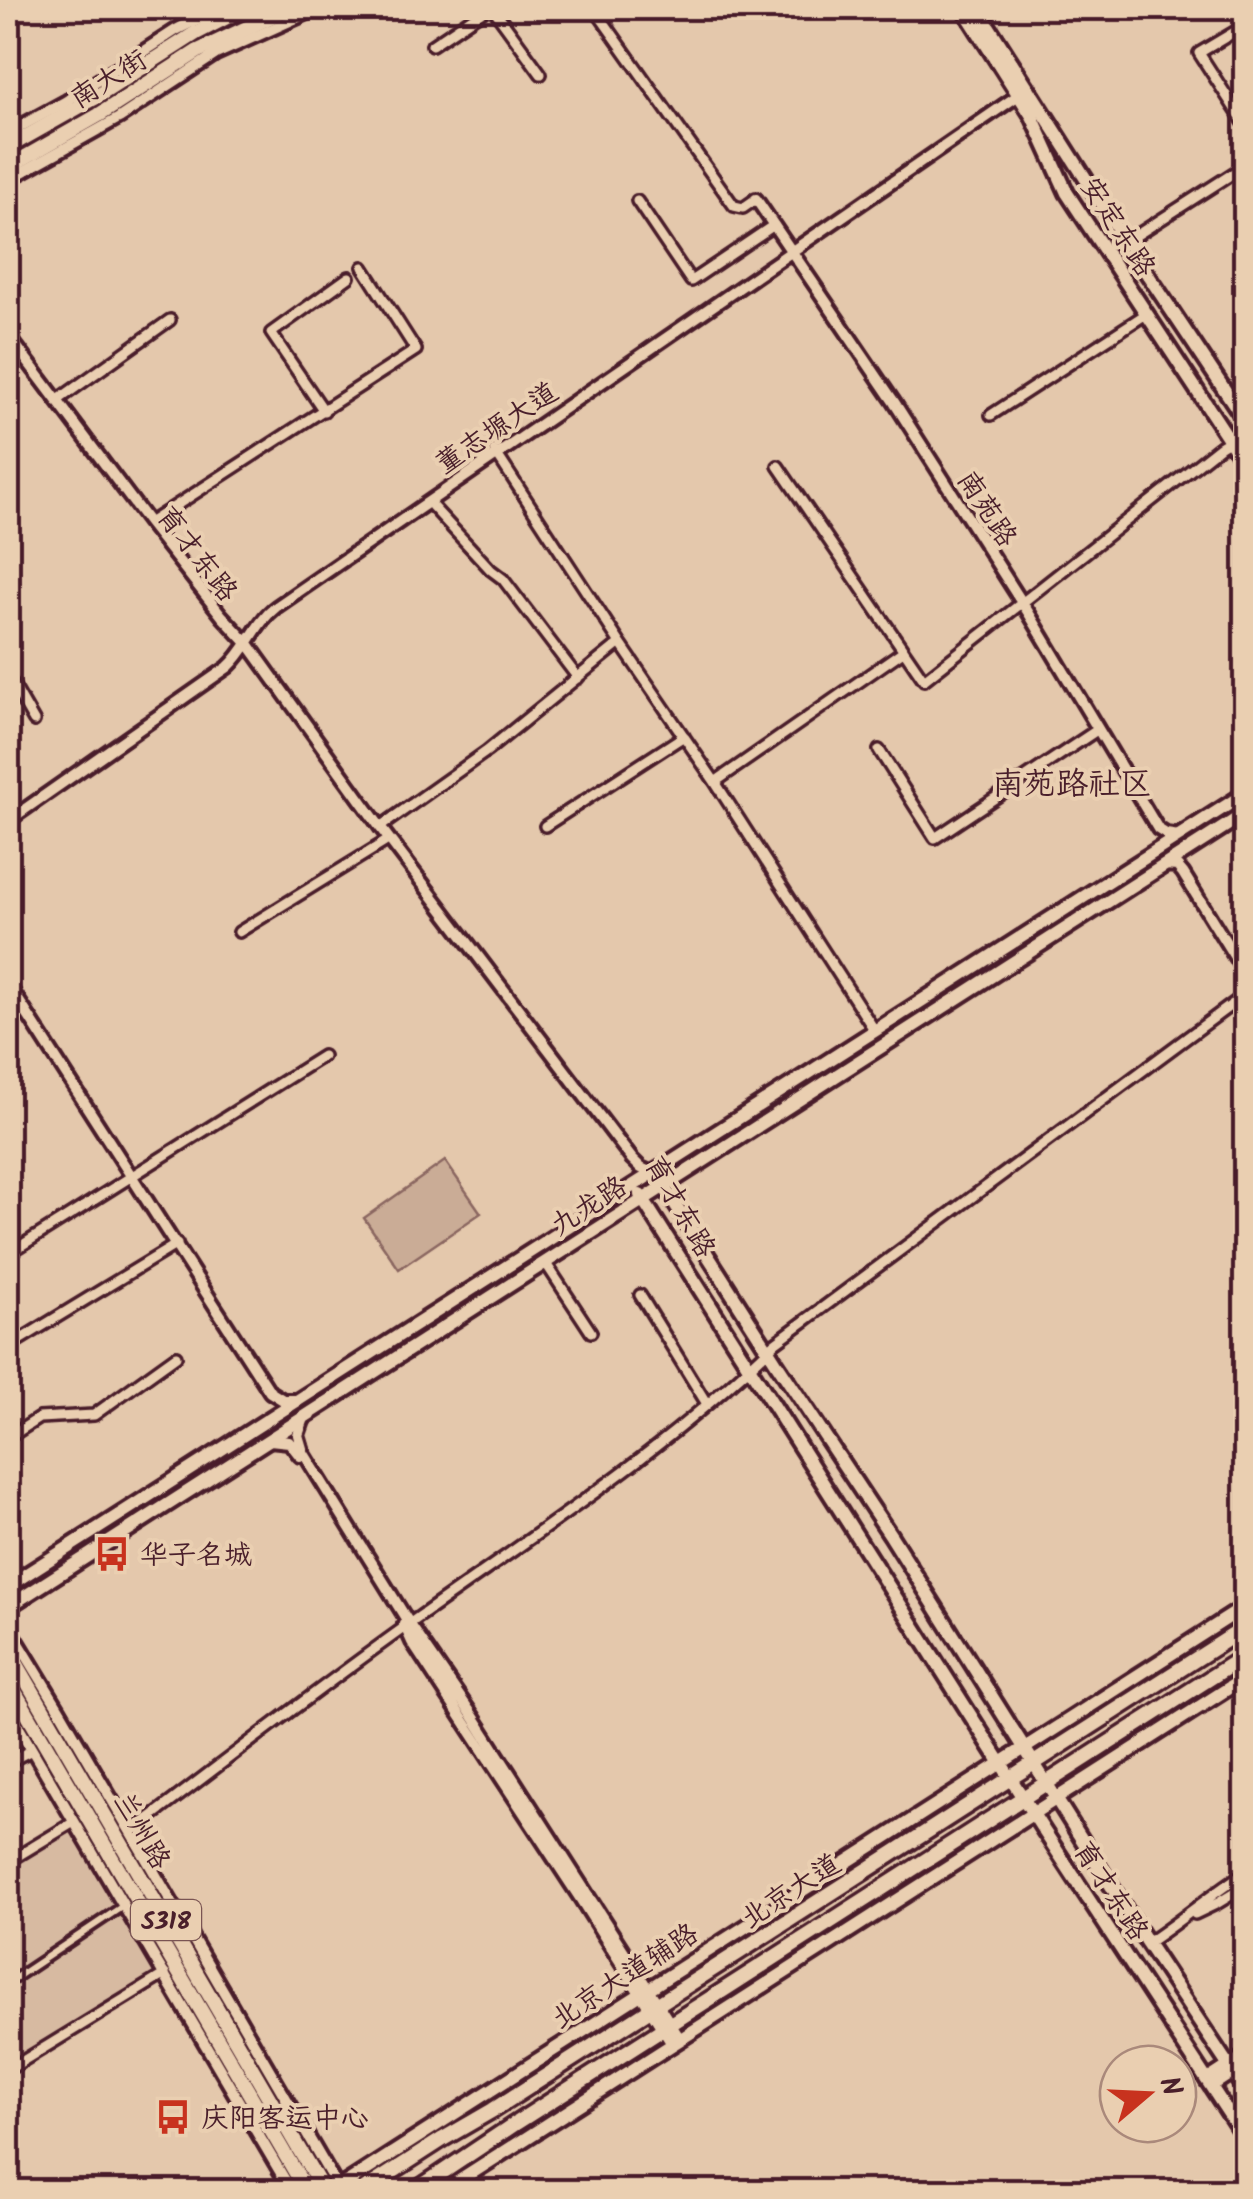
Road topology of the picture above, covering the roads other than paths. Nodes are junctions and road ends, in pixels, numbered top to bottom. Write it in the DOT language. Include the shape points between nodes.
graph roads {
  1 [pos="219,8"];
  2 [pos="244,8"];
  3 [pos="289,8"];
  4 [pos="319,8"];
  5 [pos="490,8"];
  6 [pos="594,8"];
  7 [pos="962,8"];
  8 [pos="976,8"];
  9 [pos="261,13"];
  10 [pos="1246,25"];
  11 [pos="432,45"];
  12 [pos="541,74"];
  13 [pos="1022,89"];
  14 [pos="1246,126"];
  15 [pos="8,133"];
  16 [pos="8,147"];
  17 [pos="1246,165"];
  18 [pos="8,166"];
  19 [pos="8,180"];
  20 [pos="754,200"];
  21 [pos="637,202"];
  22 [pos="772,226"];
  23 [pos="1126,242"];
  24 [pos="789,250"];
  25 [pos="362,267"];
  26 [pos="349,277"];
  27 [pos="1146,314"];
  28 [pos="170,320"];
  29 [pos="8,335"];
  30 [pos="8,344"];
  31 [pos="58,400"];
  32 [pos="324,410"];
  33 [pos="992,416"];
  34 [pos="1246,422"];
  35 [pos="1246,430"];
  36 [pos="1230,440"];
  37 [pos="495,452"];
  38 [pos="1246,464"];
  39 [pos="778,466"];
  40 [pos="432,506"];
  41 [pos="149,524"];
  42 [pos="1020,603"];
  43 [pos="620,643"];
  44 [pos="244,644"];
  45 [pos="903,652"];
  46 [pos="8,676"];
  47 [pos="578,678"];
  48 [pos="34,721"];
  49 [pos="1096,731"];
  50 [pos="684,736"];
  51 [pos="879,750"];
  52 [pos="715,782"];
  53 [pos="1246,794"];
  54 [pos="1246,813"];
  55 [pos="8,818"];
  56 [pos="545,826"];
  57 [pos="380,827"];
  58 [pos="1180,836"];
  59 [pos="385,842"];
  60 [pos="1188,850"];
  61 [pos="1155,851"];
  62 [pos="1164,866"];
  63 [pos="239,932"];
  64 [pos="1246,967"];
  65 [pos="1246,975"];
  66 [pos="8,988"];
  67 [pos="1246,994"];
  68 [pos="23,1011"];
  69 [pos="8,1021"];
  70 [pos="875,1030"];
  71 [pos="322,1056"];
  72 [pos="652,1174"];
  73 [pos="131,1176"];
  74 [pos="636,1184"];
  75 [pos="664,1186"];
  76 [pos="642,1199"];
  77 [pos="175,1245"];
  78 [pos="8,1254"];
  79 [pos="545,1262"];
  80 [pos="640,1295"];
  81 [pos="591,1332"];
  82 [pos="8,1347"];
  83 [pos="768,1350"];
  84 [pos="176,1356"];
  85 [pos="749,1368"];
  86 [pos="299,1400"];
  87 [pos="707,1404"];
  88 [pos="306,1415"];
  89 [pos="262,1424"];
  90 [pos="8,1438"];
  91 [pos="268,1440"];
  92 [pos="8,1586"];
  93 [pos="1246,1606"];
  94 [pos="8,1607"];
  95 [pos="8,1625"];
  96 [pos="408,1625"];
  97 [pos="1246,1628"];
  98 [pos="8,1649"];
  99 [pos="1246,1655"];
  100 [pos="1246,1676"];
  101 [pos="8,1680"];
  102 [pos="8,1709"];
  103 [pos="1024,1748"];
  104 [pos="32,1750"];
  105 [pos="8,1762"];
  106 [pos="1001,1762"];
  107 [pos="1034,1763"];
  108 [pos="1011,1778"];
  109 [pos="1046,1783"];
  110 [pos="1023,1798"];
  111 [pos="1056,1798"];
  112 [pos="1032,1813"];
  113 [pos="74,1822"];
  114 [pos="131,1832"];
  115 [pos="8,1862"];
  116 [pos="1246,1872"];
  117 [pos="1246,1886"];
  118 [pos="124,1904"];
  119 [pos="1184,1919"];
  120 [pos="1147,1943"];
  121 [pos="165,1974"];
  122 [pos="8,1983"];
  123 [pos="645,1991"];
  124 [pos="654,2006"];
  125 [pos="667,2026"];
  126 [pos="676,2042"];
  127 [pos="1246,2054"];
  128 [pos="1246,2064"];
  129 [pos="1230,2069"];
  130 [pos="8,2070"];
  131 [pos="1208,2083"];
  132 [pos="1246,2092"];
  133 [pos="1246,2140"];
  134 [pos="334,2190"];
  135 [pos="292,2192"];
  136 [pos="307,2192"];
  137 [pos="361,2192"];
  138 [pos="413,2192"];
  139 [pos="442,2192"];
  1 -- 15 [label="street"];
  2 -- 16 [label="main road, 南大街"];
  3 -- 9 [label="main road, 南大街"];
  4 -- 19 [label="street" via="216,54"];
  5 -- 11 [label="street"];
  5 -- 12 [label="street"];
  6 -- 20 [label="street" via="734,206"];
  7 -- 13 [label="main road, 安定东路"];
  8 -- 13 [label="main road, 安定东路"];
  9 -- 18 [label="main road, 南大街"];
  10 -- 14 [label="street" via="1199,53"];
  13 -- 23 [label="main road, 安定东路"];
  13 -- 24 [label="street, 董志塬大道"];
  13 -- 27 [label="main road, 安定东路" via="1066,193"];
  17 -- 23 [label="street"];
  20 -- 22 [label="street, 南苑路"];
  21 -- 22 [label="street" via="691,280"];
  22 -- 24 [label="street, 南苑路"];
  23 -- 34 [label="main road, 安定东路"];
  24 -- 37 [label="street, 董志塬大道"];
  24 -- 42 [label="street, 南苑路"];
  25 -- 32 [label="street" via="416,350"];
  26 -- 32 [label="street" via="271,332"];
  27 -- 33 [label="street"];
  27 -- 36 [label="main road, 安定东路"];
  28 -- 31 [label="street"];
  29 -- 31 [label="street, 育才东路"];
  30 -- 44 [label="street, 育才东路" via="218,620"];
  31 -- 41 [label="street, 育才东路"];
  32 -- 41 [label="street"];
  35 -- 36 [label="street"];
  36 -- 38 [label="main road, 安定东路"];
  36 -- 42 [label="street"];
  37 -- 43 [label="street"];
  37 -- 44 [label="street, 董志塬大道" via="266,614"];
  39 -- 45 [label="street"];
  40 -- 47 [label="street" via="503,579"];
  41 -- 44 [label="street, 育才东路"];
  42 -- 45 [label="street" via="924,680"];
  42 -- 49 [label="street, 南苑路"];
  43 -- 47 [label="street"];
  43 -- 50 [label="street"];
  44 -- 55 [label="street, 董志塬大道" via="222,672"];
  44 -- 57 [label="street, 育才东路"];
  44 -- 59 [label="street, 育才东路"];
  45 -- 52 [label="street"];
  46 -- 48 [label="street"];
  47 -- 57 [label="street"];
  49 -- 51 [label="street" via="935,838"];
  49 -- 58 [label="street, 南苑路" via="1158,829"];
  49 -- 61 [label="street, 南苑路" via="1158,836"];
  50 -- 52 [label="street"];
  50 -- 56 [label="street"];
  52 -- 70 [label="street"];
  53 -- 58 [label="main road, 九龙路"];
  54 -- 60 [label="main road, 九龙路"];
  57 -- 72 [label="street, 育才东路" via="632,1160"];
  58 -- 61 [label="main road, 九龙路"];
  59 -- 63 [label="street"];
  59 -- 74 [label="street, 育才东路" via="628,1162"];
  60 -- 62 [label="main road, 九龙路"];
  60 -- 64 [label="street" via="1187,871"];
  61 -- 70 [label="main road, 九龙路"];
  62 -- 65 [label="street" via="1184,873"];
  62 -- 75 [label="main road, 九龙路"];
  66 -- 68 [label="street"];
  67 -- 83 [label="street"];
  68 -- 69 [label="street"];
  68 -- 73 [label="street"];
  70 -- 72 [label="main road, 九龙路"];
  71 -- 73 [label="street"];
  72 -- 74 [label="main road, 九龙路"];
  72 -- 75 [label="main road, 育才东路"];
  73 -- 77 [label="street"];
  73 -- 78 [label="street"];
  74 -- 76 [label="main road, 育才东路"];
  74 -- 86 [label="main road, 九龙路"];
  75 -- 76 [label="main road, 九龙路"];
  75 -- 83 [label="main road, 育才东路"];
  76 -- 79 [label="main road, 九龙路"];
  76 -- 85 [label="main road, 育才东路"];
  77 -- 82 [label="street"];
  77 -- 86 [label="street" via="270,1392"];
  77 -- 89 [label="street" via="267,1394 270,1407"];
  79 -- 81 [label="street"];
  79 -- 88 [label="main road, 九龙路"];
  80 -- 87 [label="street"];
  83 -- 85 [label="street"];
  83 -- 103 [label="main road, 育才东路"];
  84 -- 90 [label="street" via="94,1414 38,1418"];
  85 -- 87 [label="street"];
  85 -- 106 [label="main road, 育才东路"];
  86 -- 89 [label="main road, 九龙路"];
  87 -- 96 [label="street" via="636,1464"];
  88 -- 91 [label="main road, 九龙路"];
  88 -- 96 [label="street" via="298,1434 303,1452"];
  89 -- 92 [label="main road, 九龙路"];
  91 -- 94 [label="main road, 九龙路"];
  91 -- 96 [label="street" via="294,1447"];
  93 -- 103 [label="main road, 北京大道辅路"];
  95 -- 114 [label="street"];
  96 -- 114 [label="street"];
  96 -- 123 [label="street"];
  97 -- 107 [label="main road, 北京大道"];
  98 -- 134 [label="main road, 兰州路 / S318"];
  99 -- 109 [label="main road, 北京大道"];
  100 -- 111 [label="main road"];
  101 -- 136 [label="main road, 兰州路 / S318"];
  102 -- 104 [label="street"];
  103 -- 106 [label="main road, 北京大道辅路"];
  103 -- 107 [label="main road, 育才东路"];
  104 -- 105 [label="street"];
  104 -- 113 [label="street"];
  106 -- 108 [label="main road, 育才东路"];
  106 -- 123 [label="main road, 北京大道辅路"];
  107 -- 108 [label="main road, 北京大道"];
  107 -- 109 [label="main road, 育才东路"];
  108 -- 110 [label="main road, 育才东路"];
  108 -- 124 [label="main road, 北京大道"];
  109 -- 110 [label="main road, 北京大道"];
  109 -- 111 [label="main road, 育才东路"];
  110 -- 112 [label="main road, 育才东路"];
  110 -- 125 [label="main road, 北京大道"];
  111 -- 112 [label="main road"];
  111 -- 120 [label="main road, 育才东路"];
  112 -- 126 [label="main road"];
  112 -- 131 [label="main road, 育才东路"];
  113 -- 115 [label="street"];
  113 -- 118 [label="street"];
  114 -- 134 [label="street"];
  116 -- 119 [label="street"];
  117 -- 119 [label="street"];
  118 -- 121 [label="street"];
  118 -- 122 [label="street"];
  119 -- 120 [label="street"];
  120 -- 129 [label="main road, 育才东路"];
  121 -- 130 [label="street"];
  121 -- 135 [label="street"];
  123 -- 124 [label="street"];
  123 -- 134 [label="main road, 北京大道辅路"];
  124 -- 125 [label="street"];
  124 -- 137 [label="main road, 北京大道"];
  125 -- 126 [label="street"];
  125 -- 138 [label="main road, 北京大道"];
  126 -- 139 [label="main road"];
  127 -- 129 [label="street"];
  128 -- 129 [label="street"];
  129 -- 131 [label="street"];
  129 -- 132 [label="main road, 育才东路"];
  131 -- 133 [label="main road, 育才东路"];
}
